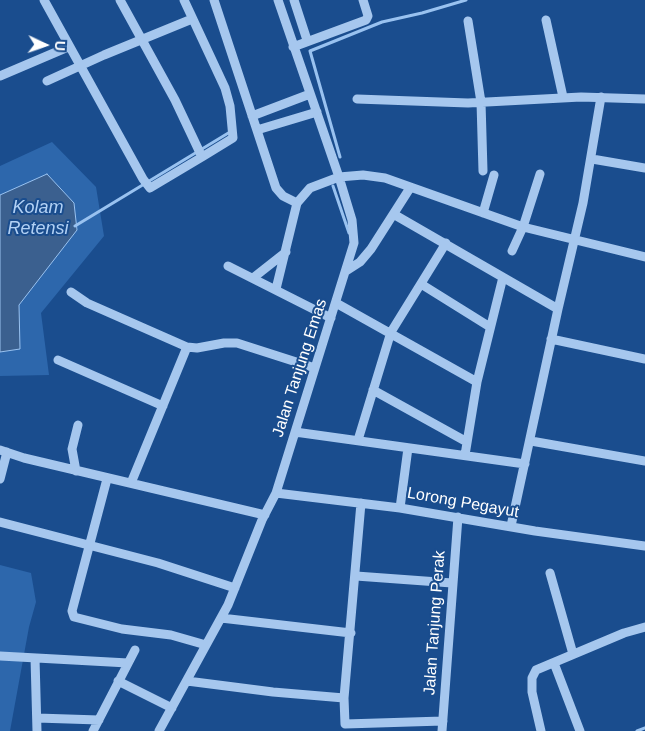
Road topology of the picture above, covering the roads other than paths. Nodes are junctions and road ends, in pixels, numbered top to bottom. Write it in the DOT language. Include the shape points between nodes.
graph roads {
  1 [pos="44,0"];
  2 [pos="120,0"];
  3 [pos="184,0"];
  4 [pos="214,0"];
  5 [pos="278,0"];
  6 [pos="294,0"];
  7 [pos="364,0"];
  8 [pos="192,19"];
  9 [pos="546,20"];
  10 [pos="468,21"];
  11 [pos="142,40"];
  12 [pos="307,40"];
  13 [pos="293,46"];
  14 [pos="68,47"];
  15 [pos="79,67"];
  16 [pos="0,76"];
  17 [pos="47,81"];
  18 [pos="563,97"];
  19 [pos="601,98"];
  20 [pos="357,99"];
  21 [pos="645,99"];
  22 [pos="481,102"];
  23 [pos="313,103"];
  24 [pos="255,123"];
  25 [pos="200,152"];
  26 [pos="592,159"];
  27 [pos="645,168"];
  28 [pos="484,171"];
  29 [pos="540,174"];
  30 [pos="494,175"];
  31 [pos="339,177"];
  32 [pos="410,188"];
  33 [pos="297,203"];
  34 [pos="483,213"];
  35 [pos="395,215"];
  36 [pos="523,227"];
  37 [pos="574,242"];
  38 [pos="446,243"];
  39 [pos="512,251"];
  40 [pos="286,252"];
  41 [pos="645,257"];
  42 [pos="228,266"];
  43 [pos="346,271"];
  44 [pos="503,277"];
  45 [pos="254,278"];
  46 [pos="421,284"];
  47 [pos="276,289"];
  48 [pos="70,292"];
  49 [pos="336,303"];
  50 [pos="558,309"];
  51 [pos="331,318"];
  52 [pos="490,327"];
  53 [pos="391,332"];
  54 [pos="551,339"];
  55 [pos="186,347"];
  56 [pos="645,359"];
  57 [pos="58,360"];
  58 [pos="315,368"];
  59 [pos="478,382"];
  60 [pos="373,390"];
  61 [pos="163,406"];
  62 [pos="78,425"];
  63 [pos="295,432"];
  64 [pos="358,440"];
  65 [pos="531,441"];
  66 [pos="467,442"];
  67 [pos="408,448"];
  68 [pos="3,451"];
  69 [pos="465,455"];
  70 [pos="645,461"];
  71 [pos="526,464"];
  72 [pos="76,471"];
  73 [pos="107,478"];
  74 [pos="0,479"];
  75 [pos="132,484"];
  76 [pos="276,493"];
  77 [pos="361,503"];
  78 [pos="400,508"];
  79 [pos="265,515"];
  80 [pos="458,517"];
  81 [pos="0,522"];
  82 [pos="511,526"];
  83 [pos="88,545"];
  84 [pos="645,546"];
  85 [pos="550,573"];
  86 [pos="356,576"];
  87 [pos="452,583"];
  88 [pos="235,588"];
  89 [pos="221,618"];
  90 [pos="645,627"];
  91 [pos="351,633"];
  92 [pos="206,645"];
  93 [pos="135,650"];
  94 [pos="573,654"];
  95 [pos="0,656"];
  96 [pos="35,658"];
  97 [pos="128,663"];
  98 [pos="554,663"];
  99 [pos="187,680"];
  100 [pos="118,681"];
  101 [pos="344,698"];
  102 [pos="172,708"];
  103 [pos="37,718"];
  104 [pos="99,720"];
  105 [pos="442,726"];
  106 [pos="37,731"];
  107 [pos="93,731"];
  108 [pos="159,731"];
  109 [pos="541,731"];
  110 [pos="580,731"];
  1 -- 14 [label="street"];
  2 -- 11 [label="street"];
  3 -- 8 [label="street"];
  4 -- 24 [label="street"];
  5 -- 13 [label="street, Jalan Tanjung Emas"];
  6 -- 12 [label="street"];
  7 -- 12 [label="street" via="367,19"];
  8 -- 11 [label="street"];
  8 -- 25 [label="street" via="228,97 233,129 232,139"];
  9 -- 18 [label="street"];
  10 -- 22 [label="street"];
  11 -- 15 [label="street"];
  11 -- 25 [label="street"];
  12 -- 13 [label="street"];
  13 -- 23 [label="street, Jalan Tanjung Emas"];
  14 -- 15 [label="street"];
  14 -- 16 [label="street"];
  15 -- 17 [label="street"];
  15 -- 25 [label="street" via="145,183 152,187"];
  18 -- 19 [label="street"];
  18 -- 22 [label="street"];
  19 -- 21 [label="street"];
  19 -- 26 [label="street"];
  20 -- 22 [label="street"];
  22 -- 28 [label="street"];
  23 -- 24 [label="street"];
  23 -- 24 [label="street"];
  23 -- 31 [label="street, Jalan Tanjung Emas"];
  24 -- 33 [label="street" via="276,188"];
  26 -- 27 [label="street"];
  26 -- 37 [label="street"];
  29 -- 36 [label="street"];
  30 -- 34 [label="street"];
  31 -- 32 [label="street" via="377,176"];
  31 -- 33 [label="street" via="310,188"];
  31 -- 43 [label="street, Jalan Tanjung Emas" via="354,232"];
  32 -- 34 [label="street"];
  32 -- 35 [label="street"];
  33 -- 40 [label="street"];
  34 -- 36 [label="street"];
  35 -- 38 [label="street"];
  35 -- 43 [label="street" via="363,260"];
  36 -- 37 [label="street"];
  36 -- 39 [label="street"];
  37 -- 41 [label="street"];
  37 -- 50 [label="street"];
  38 -- 44 [label="street"];
  38 -- 46 [label="street"];
  40 -- 45 [label="street"];
  40 -- 47 [label="street"];
  42 -- 45 [label="street"];
  43 -- 49 [label="street, Jalan Tanjung Emas"];
  44 -- 50 [label="street"];
  44 -- 52 [label="street"];
  45 -- 47 [label="street"];
  46 -- 52 [label="street"];
  46 -- 53 [label="street"];
  47 -- 51 [label="street"];
  48 -- 55 [label="street"];
  49 -- 51 [label="street, Jalan Tanjung Emas"];
  49 -- 53 [label="street"];
  50 -- 54 [label="street"];
  51 -- 58 [label="street, Jalan Tanjung Emas"];
  52 -- 59 [label="street"];
  53 -- 59 [label="street"];
  53 -- 60 [label="street"];
  54 -- 56 [label="street"];
  54 -- 65 [label="street"];
  55 -- 58 [label="street" via="237,343"];
  55 -- 61 [label="street"];
  57 -- 61 [label="street"];
  58 -- 63 [label="street, Jalan Tanjung Emas"];
  59 -- 66 [label="street"];
  60 -- 64 [label="street"];
  60 -- 66 [label="street"];
  61 -- 75 [label="street"];
  62 -- 72 [label="street" via="72,448"];
  63 -- 64 [label="street"];
  63 -- 76 [label="street, Jalan Tanjung Emas"];
  64 -- 67 [label="street"];
  65 -- 70 [label="street"];
  65 -- 71 [label="street"];
  66 -- 69 [label="street"];
  67 -- 69 [label="street"];
  67 -- 78 [label="street"];
  68 -- 72 [label="street"];
  68 -- 74 [label="street"];
  69 -- 71 [label="street"];
  71 -- 82 [label="street"];
  72 -- 73 [label="street"];
  73 -- 75 [label="street"];
  73 -- 83 [label="street"];
  75 -- 79 [label="street"];
  76 -- 77 [label="street, Lorong Pegayut"];
  76 -- 79 [label="street, Jalan Tanjung Emas"];
  77 -- 78 [label="street, Lorong Pegayut"];
  77 -- 86 [label="street"];
  78 -- 80 [label="street, Lorong Pegayut"];
  79 -- 88 [label="street, Jalan Tanjung Emas"];
  80 -- 82 [label="street, Lorong Pegayut"];
  80 -- 87 [label="street, Jalan Tanjung Perak"];
  81 -- 83 [label="street"];
  82 -- 84 [label="street, Lorong Pegayut"];
  83 -- 88 [label="street"];
  83 -- 92 [label="street" via="72,610 76,619 122,630 171,635"];
  85 -- 94 [label="street"];
  86 -- 87 [label="street"];
  86 -- 91 [label="street"];
  87 -- 105 [label="street, Jalan Tanjung Perak"];
  88 -- 89 [label="street, Jalan Tanjung Emas"];
  89 -- 91 [label="street"];
  89 -- 92 [label="street, Jalan Tanjung Emas"];
  90 -- 94 [label="street"];
  91 -- 101 [label="street"];
  92 -- 99 [label="street, Jalan Tanjung Emas"];
  93 -- 97 [label="street"];
  94 -- 98 [label="street"];
  95 -- 96 [label="street"];
  96 -- 97 [label="street"];
  96 -- 103 [label="street"];
  97 -- 100 [label="street"];
  98 -- 109 [label="street" via="533,674 532,692"];
  98 -- 110 [label="street"];
  99 -- 101 [label="street"];
  99 -- 102 [label="street, Jalan Tanjung Emas"];
  100 -- 102 [label="street"];
  100 -- 104 [label="street"];
  101 -- 105 [label="street" via="345,724"];
  102 -- 108 [label="street, Jalan Tanjung Emas"];
  103 -- 104 [label="street"];
  103 -- 106 [label="street"];
  104 -- 107 [label="street"];
}
